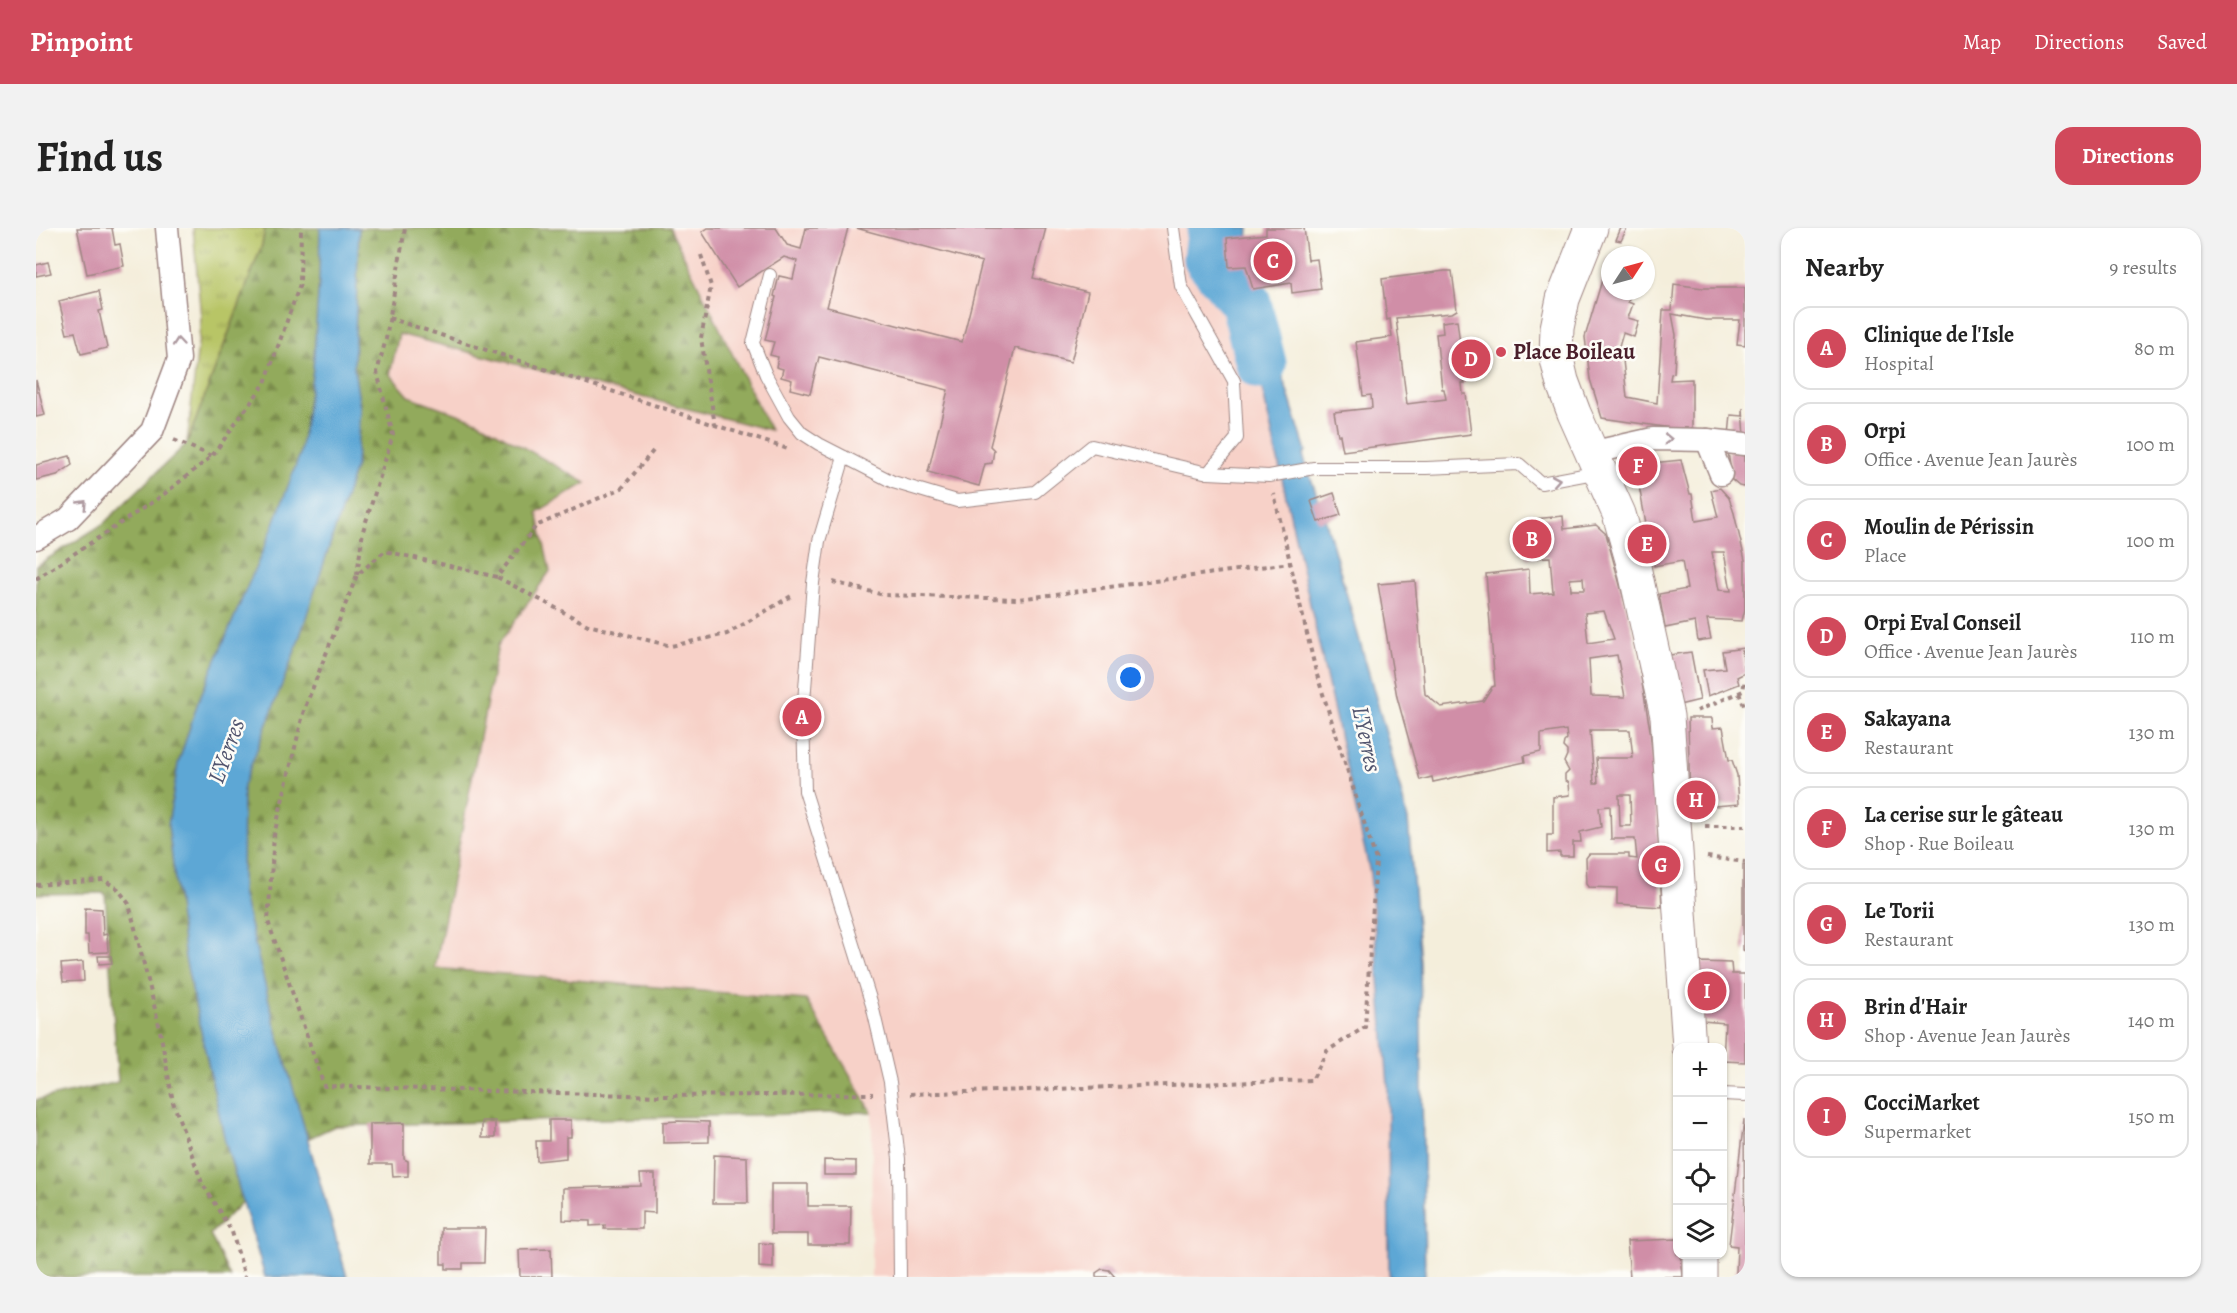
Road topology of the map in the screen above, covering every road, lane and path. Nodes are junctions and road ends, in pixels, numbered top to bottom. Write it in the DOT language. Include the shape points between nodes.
graph roads {
  1 [pos="167,228"];
  2 [pos="301,228"];
  3 [pos="405,228"];
  4 [pos="1173,228"];
  5 [pos="1591,228"];
  6 [pos="701,255"];
  7 [pos="770,276"];
  8 [pos="389,318"];
  9 [pos="716,426"];
  10 [pos="152,431"];
  11 [pos="1707,440"];
  12 [pos="819,444"];
  13 [pos="1745,444"];
  14 [pos="653,451"];
  15 [pos="213,456"];
  16 [pos="844,457"];
  17 [pos="1595,462"];
  18 [pos="1208,473"];
  19 [pos="1721,474"];
  20 [pos="1270,476"];
  21 [pos="36,538"];
  22 [pos="1290,564"];
  23 [pos="357,575"];
  24 [pos="497,577"];
  25 [pos="36,579"];
  26 [pos="813,583"];
  27 [pos="1745,679"];
  28 [pos="1739,693"];
  29 [pos="1745,708"];
  30 [pos="1667,716"];
  31 [pos="1675,852"];
  32 [pos="1745,862"];
  33 [pos="36,885"];
  34 [pos="1689,1043"];
  35 [pos="891,1094"];
  36 [pos="1727,1094"];
  37 [pos="1745,1095"];
  38 [pos="1700,1259"];
  39 [pos="245,1277"];
  40 [pos="900,1277"];
  41 [pos="1700,1277"];
  10 -- 1 [label="street, one-way" via="179,359"];
  2 -- 15 [label="path" via="300,284 265,383"];
  3 -- 8 [label="path"];
  4 -- 18 [label="lane" via="1181,286 1234,381 1237,438"];
  5 -- 17 [label="street" via="1565,279 1556,355 1562,381"];
  6 -- 9 [label="path" via="711,286 701,338"];
  7 -- 12 [label="lane" via="753,343 789,417 802,433"];
  8 -- 9 [label="path"];
  8 -- 23 [label="path" via="377,372 393,435 363,531"];
  9 -- 12 [label="path" via="796,451"];
  10 -- 15 [label="path"];
  21 -- 10 [label="street, one-way" via="68,519"];
  11 -- 13 [label="street"];
  17 -- 11 [label="street, one-way" via="1653,439"];
  11 -- 19 [label="street"];
  12 -- 16 [label="lane"];
  14 -- 24 [label="path" via="622,488 536,526"];
  15 -- 25 [label="path" via="163,495"];
  16 -- 18 [label="lane" via="893,483 957,501 1035,492 1092,446"];
  16 -- 26 [label="lane" via="819,541"];
  20 -- 17 [label="lane, one-way" via="1314,468 1519,464 1541,483"];
  17 -- 30 [label="street" via="1619,514"];
  18 -- 20 [label="lane"];
  20 -- 22 [label="path"];
  22 -- 26 [label="path" via="1020,599 884,595 832,582"];
  22 -- 35 [label="path" via="1316,672 1377,860 1365,1027 1327,1051 1312,1080"];
  23 -- 24 [label="path" via="385,551"];
  23 -- 35 [label="path" via="304,710 274,835 268,921 324,1086 661,1096"];
  24 -- 26 [label="path" via="588,625 671,645 727,634"];
  26 -- 35 [label="lane" via="803,716 805,791 872,1005"];
  27 -- 28 [label="path"];
  28 -- 29 [label="path"];
  28 -- 30 [label="path" via="1699,711"];
  30 -- 31 [label="street"];
  31 -- 32 [label="path"];
  31 -- 34 [label="street"];
  33 -- 39 [label="path" via="104,880 118,889 129,904 159,1025 173,1102 202,1183 232,1232"];
  35 -- 40 [label="lane" via="899,1160"];
  36 -- 37 [label="lane"];
  38 -- 41 [label="street"];
}
